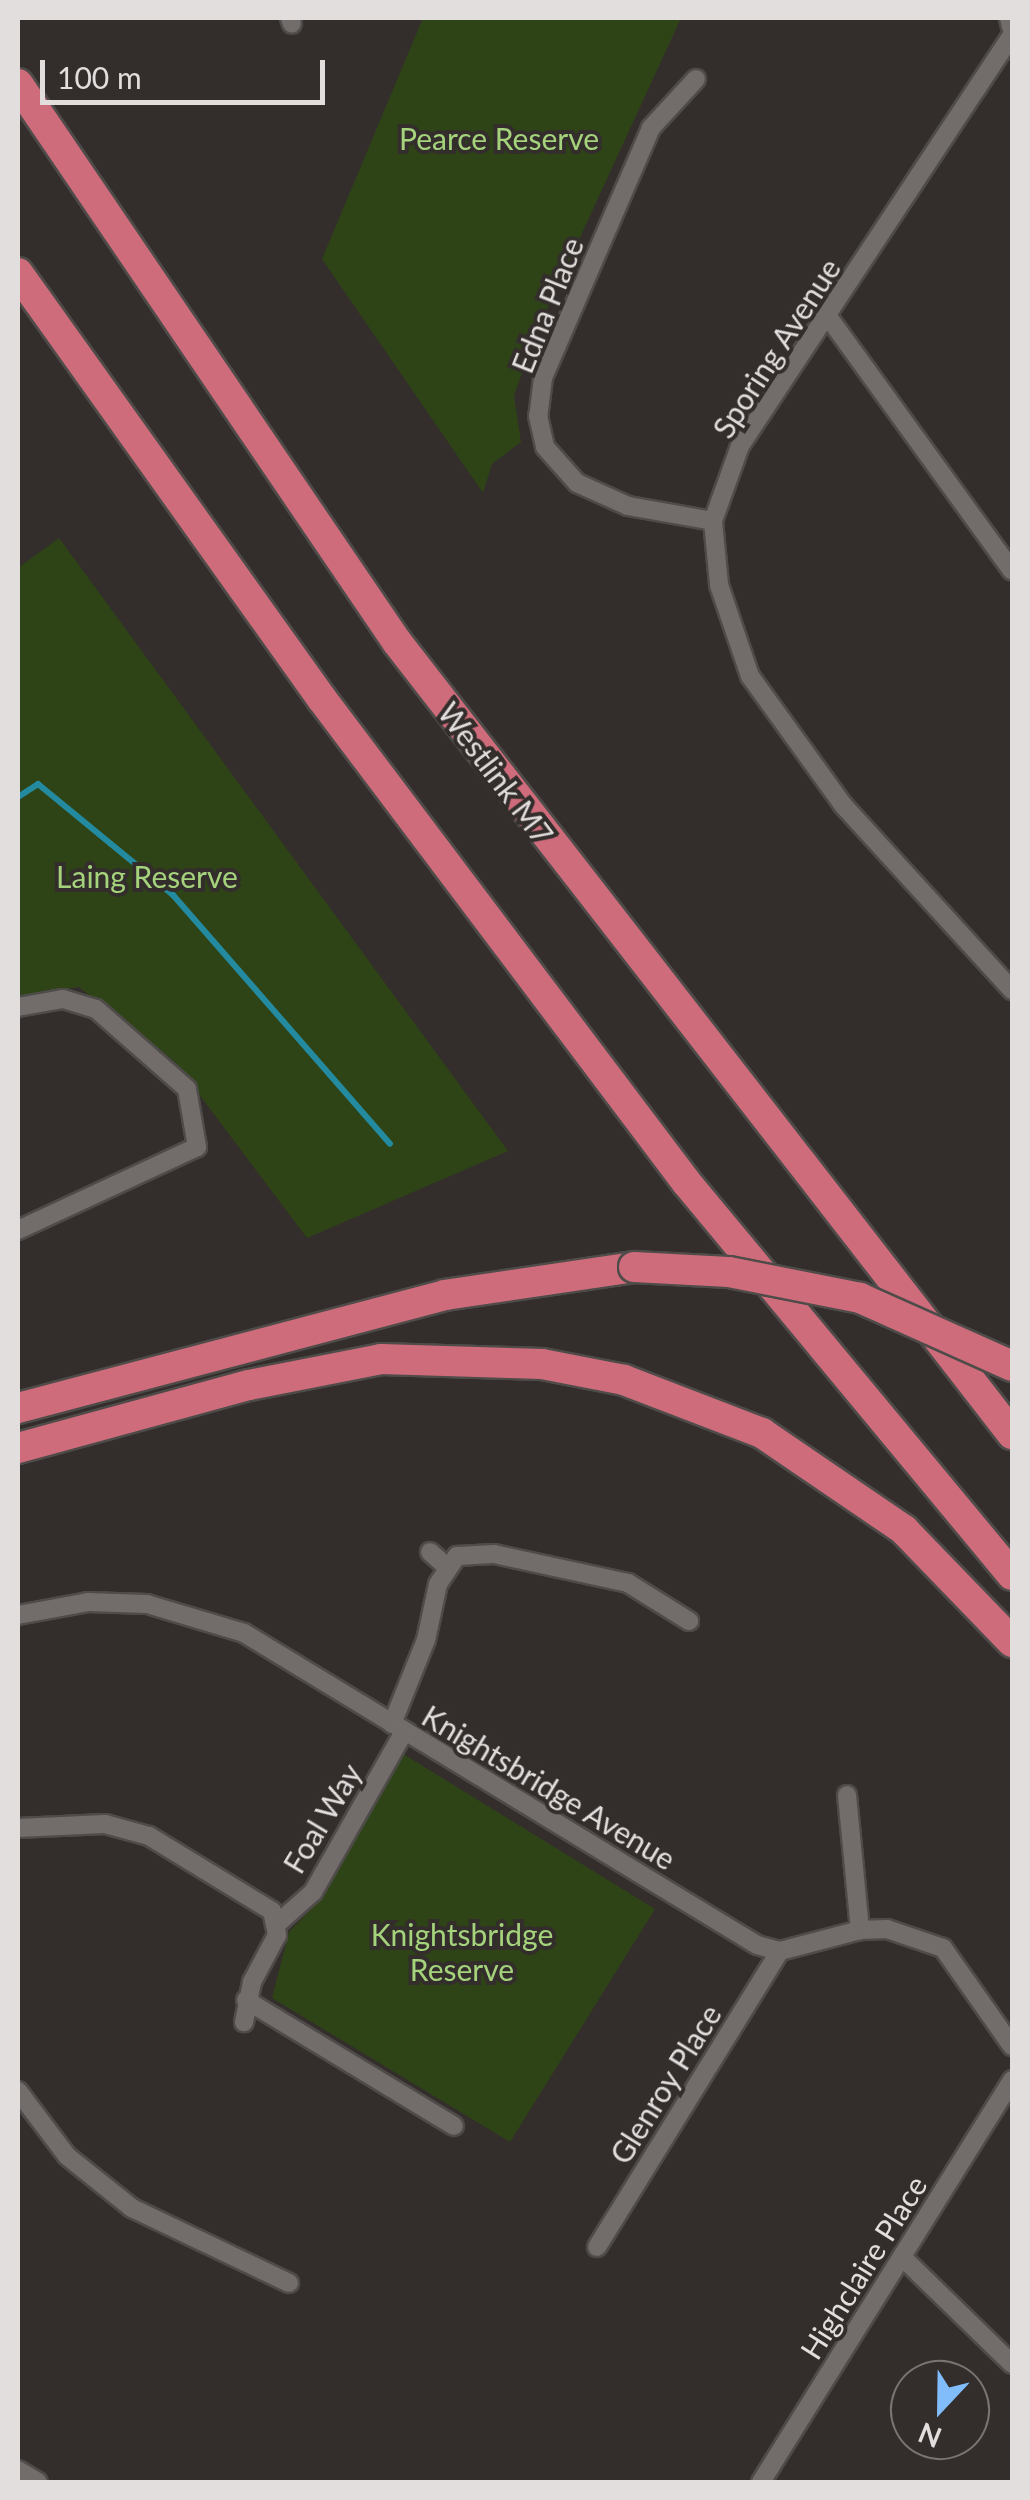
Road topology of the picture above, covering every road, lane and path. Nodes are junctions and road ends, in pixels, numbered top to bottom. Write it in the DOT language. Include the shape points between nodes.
graph roads {
  1 [pos="1010,18"];
  2 [pos="1012,27"];
  3 [pos="1012,36"];
  4 [pos="696,79"];
  5 [pos="18,84"];
  6 [pos="18,273"];
  7 [pos="830,318"];
  8 [pos="713,521"];
  9 [pos="1012,571"];
  10 [pos="1012,990"];
  11 [pos="18,1007"];
  12 [pos="18,1230"];
  13 [pos="1012,1366"];
  14 [pos="18,1408"];
  15 [pos="1012,1434"];
  16 [pos="18,1448"];
  17 [pos="430,1552"];
  18 [pos="446,1566"];
  19 [pos="1012,1575"];
  20 [pos="18,1615"];
  21 [pos="689,1621"];
  22 [pos="1012,1642"];
  23 [pos="398,1728"];
  24 [pos="847,1795"];
  25 [pos="18,1828"];
  26 [pos="277,1924"];
  27 [pos="860,1930"];
  28 [pos="780,1951"];
  29 [pos="246,2000"];
  30 [pos="244,2022"];
  31 [pos="1012,2046"];
  32 [pos="1012,2080"];
  33 [pos="18,2091"];
  34 [pos="454,2126"];
  35 [pos="597,2247"];
  36 [pos="902,2257"];
  37 [pos="288,2283"];
  38 [pos="1012,2364"];
  39 [pos="18,2470"];
  40 [pos="38,2482"];
  41 [pos="761,2482"];
  1 -- 2 [label="street"];
  3 -- 7 [label="street, Sporing Avenue"];
  4 -- 8 [label="street, Edna Place" via="651,128 543,378 538,416 545,447 577,482 628,506"];
  5 -- 15 [label="highway, Westlink M7" via="397,642"];
  6 -- 19 [label="highway" via="322,699 687,1182"];
  7 -- 8 [label="street, Sporing Avenue" via="740,446"];
  7 -- 9 [label="street"];
  8 -- 10 [label="street, Sporing Avenue" via="719,584 750,676 843,804"];
  11 -- 12 [label="street" via="63,999 96,1008 187,1089 197,1147"];
  13 -- 14 [label="highway, bridge" via="933,1326 846,1294 730,1272 634,1267 445,1295"];
  16 -- 22 [label="highway" via="311,1370 382,1359 462,1357 624,1380 700,1406 790,1450 865,1500 904,1530"];
  17 -- 18 [label="street"];
  18 -- 21 [label="street" via="457,1556 494,1554 628,1583"];
  18 -- 23 [label="street, Foal Way"];
  20 -- 23 [label="street, Knightsbridge Avenue" via="88,1602 148,1604 195,1615 244,1633"];
  23 -- 26 [label="street, Foal Way" via="313,1892"];
  23 -- 28 [label="street, Knightsbridge Avenue" via="737,1934"];
  24 -- 27 [label="street"];
  25 -- 26 [label="street" via="90,1823 148,1836 258,1899"];
  26 -- 29 [label="street"];
  27 -- 28 [label="street"];
  27 -- 31 [label="street" via="917,1934 943,1948"];
  28 -- 35 [label="street, Glenroy Place"];
  29 -- 30 [label="street"];
  29 -- 34 [label="street"];
  32 -- 36 [label="street, Highclaire Place"];
  33 -- 37 [label="street" via="67,2156 132,2208"];
  36 -- 38 [label="street"];
  36 -- 41 [label="street, Highclaire Place"];
  39 -- 40 [label="street"];
}
